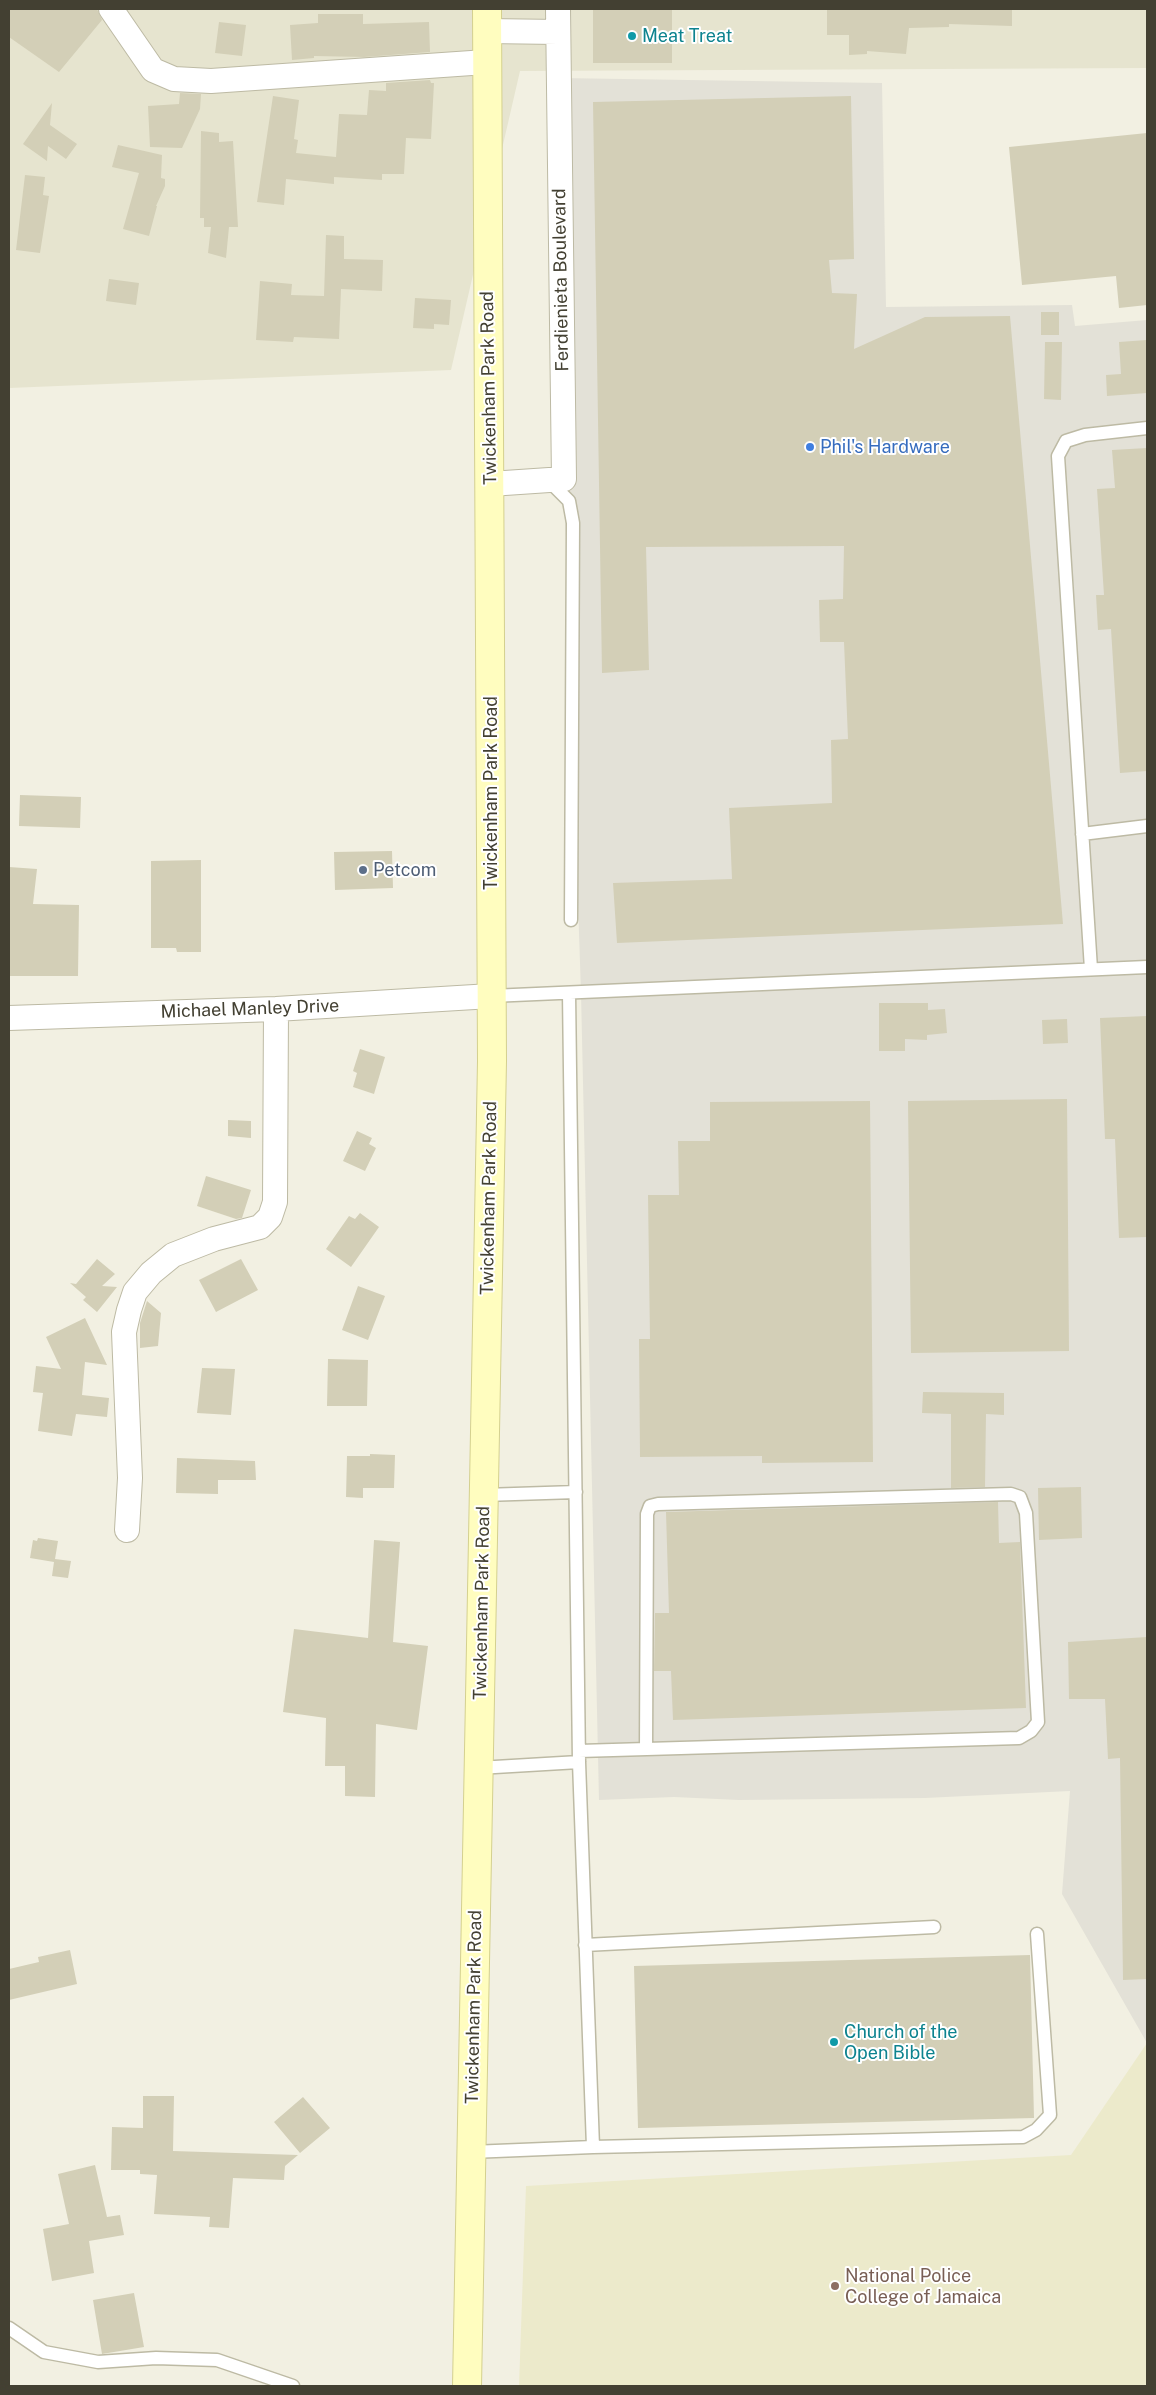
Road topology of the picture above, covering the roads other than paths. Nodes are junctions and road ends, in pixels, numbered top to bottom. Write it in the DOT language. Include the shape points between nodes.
graph roads {
  1 [pos="111,9"];
  2 [pos="487,20"];
  3 [pos="558,20"];
  4 [pos="486,62"];
  5 [pos="1147,428"];
  6 [pos="539,480"];
  7 [pos="490,484"];
  8 [pos="1147,826"];
  9 [pos="1082,834"];
  10 [pos="571,920"];
  11 [pos="1147,967"];
  12 [pos="1091,969"];
  13 [pos="569,993"];
  14 [pos="491,996"];
  15 [pos="276,1009"];
  16 [pos="9,1018"];
  17 [pos="576,1492"];
  18 [pos="484,1496"];
  19 [pos="127,1530"];
  20 [pos="646,1749"];
  21 [pos="579,1757"];
  22 [pos="478,1768"];
  23 [pos="934,1927"];
  24 [pos="1037,1934"];
  25 [pos="585,1945"];
  26 [pos="593,2147"];
  27 [pos="471,2152"];
  28 [pos="9,2328"];
  29 [pos="293,2386"];
  30 [pos="467,2386"];
  1 -- 4 [label="street" via="153,70 174,79 211,81"];
  2 -- 3 [label="street"];
  2 -- 4 [label="main road, Twickenham Park Road"];
  3 -- 6 [label="street, Ferdienieta Boulevard" via="564,478"];
  4 -- 7 [label="main road, Twickenham Park Road"];
  5 -- 9 [label="lane" via="1085,435 1066,441 1058,456"];
  6 -- 7 [label="street, Ferdienieta Boulevard"];
  6 -- 10 [label="lane" via="554,486 569,501 573,523"];
  7 -- 14 [label="main road, Twickenham Park Road"];
  8 -- 9 [label="lane"];
  9 -- 12 [label="lane"];
  11 -- 12 [label="lane"];
  12 -- 13 [label="lane"];
  13 -- 14 [label="lane"];
  13 -- 17 [label="lane"];
  14 -- 15 [label="street, Michael Manley Drive"];
  14 -- 18 [label="main road, Twickenham Park Road"];
  15 -- 16 [label="street, Michael Manley Drive"];
  15 -- 19 [label="street" via="275,1202 270,1217 260,1227 214,1239 173,1256 151,1273 135,1292 129,1310 124,1332 130,1478"];
  17 -- 18 [label="lane"];
  17 -- 21 [label="lane"];
  18 -- 22 [label="main road, Twickenham Park Road"];
  20 -- 20 [label="lane" via="647,1514 650,1506 1011,1494 1020,1497 1026,1513 1038,1722 1031,1731 1019,1738"];
  20 -- 21 [label="lane"];
  21 -- 22 [label="lane"];
  21 -- 25 [label="lane"];
  22 -- 27 [label="main road, Twickenham Park Road"];
  23 -- 25 [label="lane"];
  24 -- 26 [label="lane" via="1050,2114 1036,2130 1023,2137"];
  25 -- 26 [label="lane"];
  26 -- 27 [label="lane"];
  27 -- 30 [label="main road, Twickenham Park Road"];
  28 -- 29 [label="lane" via="44,2352 98,2362 156,2358 217,2360"];
}
